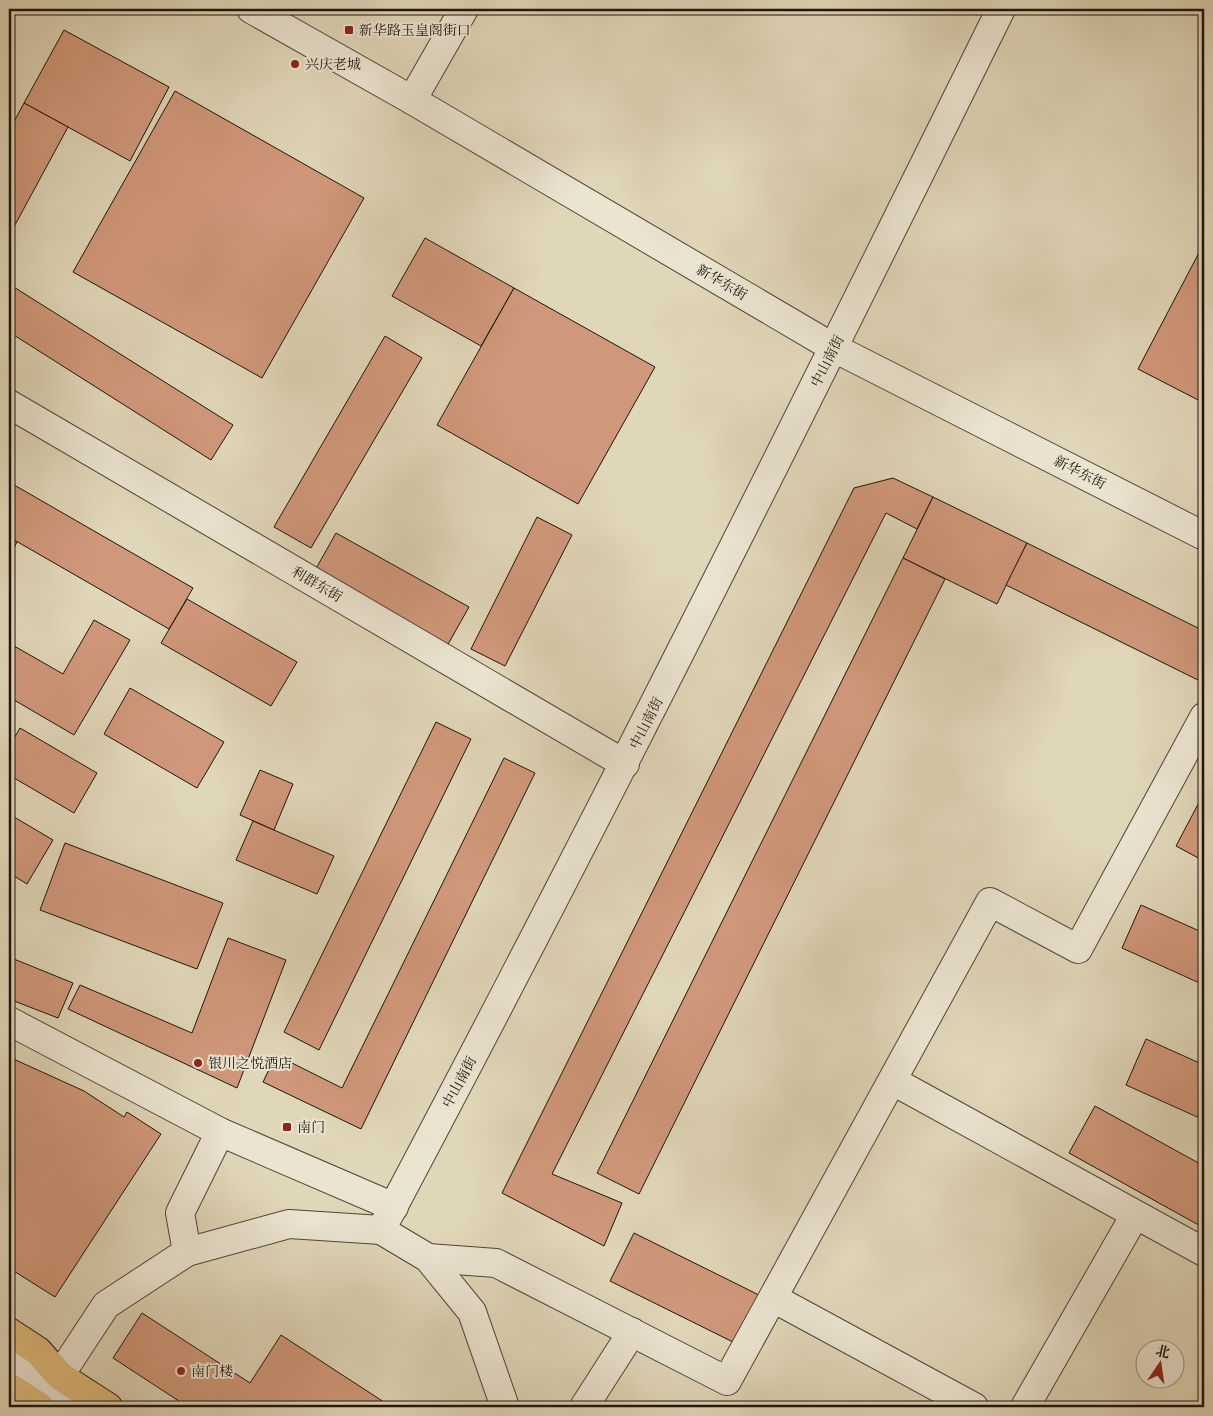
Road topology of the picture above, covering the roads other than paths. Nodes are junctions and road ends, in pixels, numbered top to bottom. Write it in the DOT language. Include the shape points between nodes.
graph roads {
  1 [pos="251,9"];
  2 [pos="464,9"];
  3 [pos="1001,9"];
  4 [pos="412,100"];
  5 [pos="834,348"];
  6 [pos="9,404"];
  7 [pos="1204,536"];
  8 [pos="1204,717"];
  9 [pos="625,764"];
  10 [pos="9,1021"];
  11 [pos="893,1081"];
  12 [pos="220,1132"];
  13 [pos="394,1206"];
  14 [pos="1135,1215"];
  15 [pos="381,1230"];
  16 [pos="187,1252"];
  17 [pos="1204,1252"];
  18 [pos="428,1258"];
  19 [pos="774,1298"];
  20 [pos="9,1332"];
  21 [pos="632,1332"];
  22 [pos="9,1362"];
  23 [pos="9,1387"];
  24 [pos="45,1397"];
  25 [pos="77,1407"];
  26 [pos="108,1407"];
  27 [pos="505,1407"];
  28 [pos="584,1407"];
  29 [pos="974,1407"];
  30 [pos="1025,1407"];
  1 -- 4 [label="street, 新华东街"];
  2 -- 4 [label="street"];
  3 -- 5 [label="street, 中山南街"];
  4 -- 5 [label="street, 新华东街"];
  5 -- 7 [label="street, 新华东街"];
  5 -- 9 [label="street, 中山南街"];
  6 -- 9 [label="street, 利群东街"];
  8 -- 11 [label="street" via="1078,949 990,902"];
  9 -- 13 [label="street, 中山南街"];
  10 -- 12 [label="street"];
  11 -- 14 [label="street"];
  11 -- 19 [label="street"];
  12 -- 13 [label="street"];
  12 -- 16 [label="street" via="180,1212"];
  13 -- 15 [label="street, 中山南街"];
  14 -- 17 [label="street"];
  14 -- 30 [label="street"];
  15 -- 16 [label="street" via="289,1224"];
  15 -- 18 [label="street"];
  16 -- 24 [label="street" via="106,1305"];
  18 -- 21 [label="street" via="496,1263"];
  18 -- 27 [label="street" via="472,1312"];
  19 -- 21 [label="street" via="727,1381"];
  19 -- 29 [label="street"];
  20 -- 24 [label="main road" via="38,1351"];
  21 -- 28 [label="street"];
  22 -- 24 [label="street"];
  23 -- 24 [label="main road"];
  24 -- 25 [label="street"];
  24 -- 26 [label="main road"];
}
